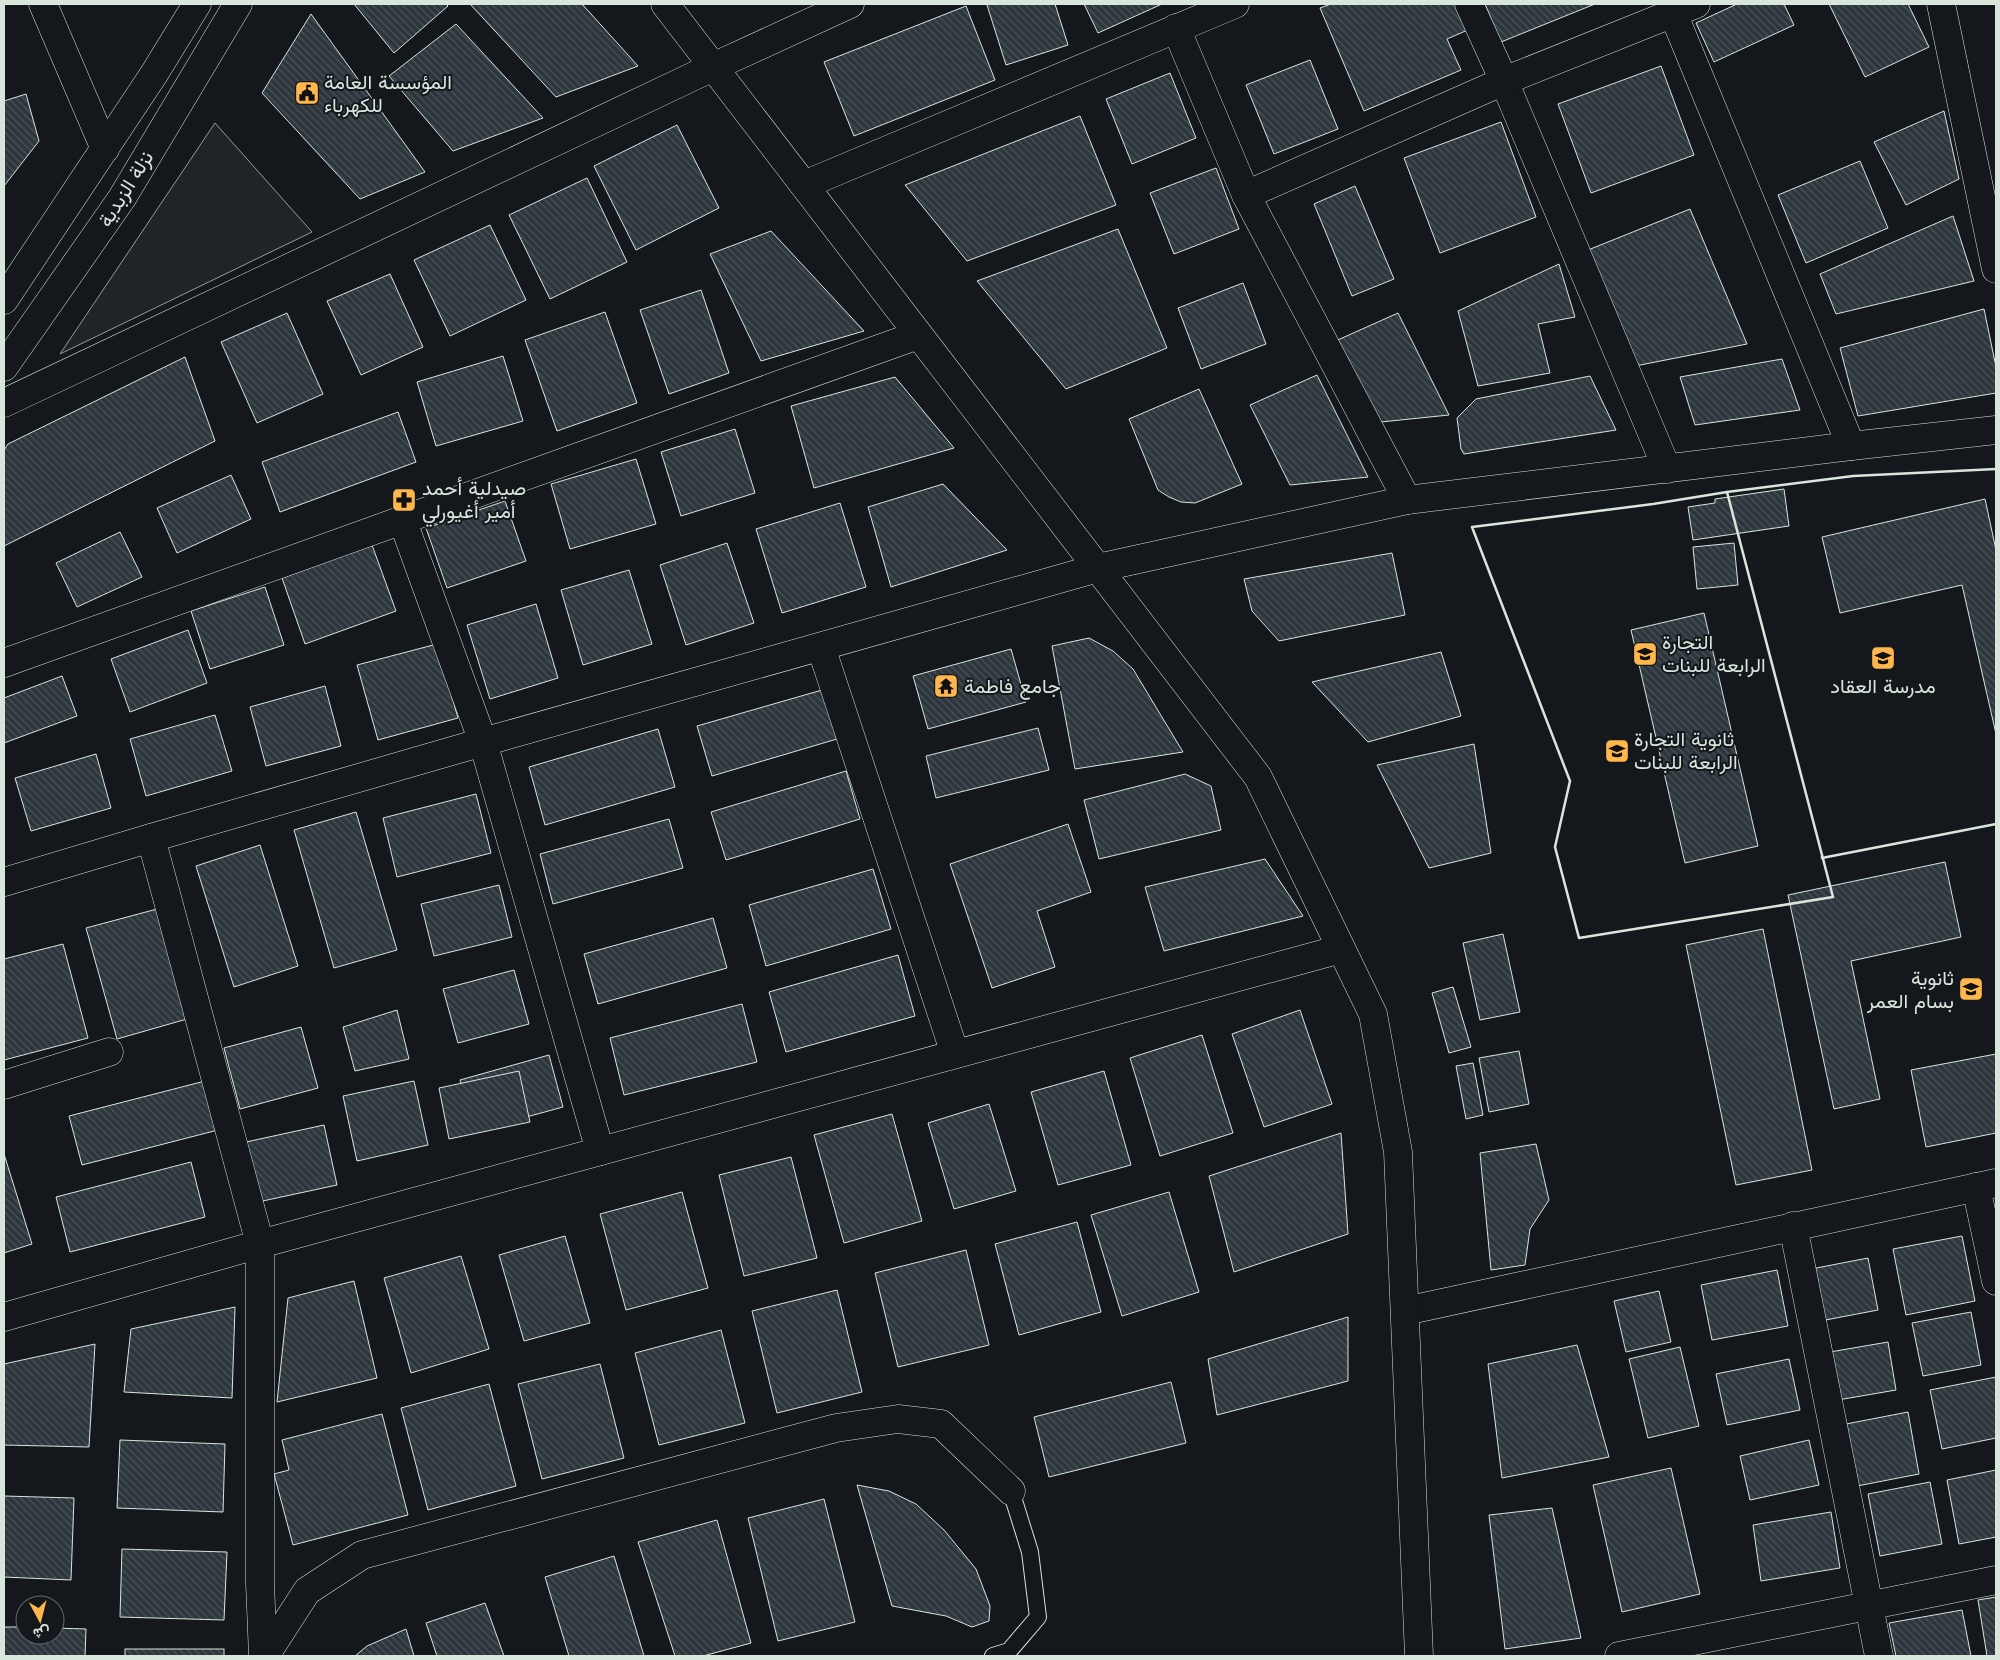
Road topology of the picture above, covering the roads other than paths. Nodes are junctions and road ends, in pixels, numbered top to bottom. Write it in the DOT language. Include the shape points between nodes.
graph roads {
  1 [pos="43,4"];
  2 [pos="197,4"];
  3 [pos="238,4"];
  4 [pos="665,4"];
  5 [pos="850,4"];
  6 [pos="1234,4"];
  7 [pos="1469,4"];
  8 [pos="1941,4"];
  9 [pos="1685,8"];
  10 [pos="1176,28"];
  11 [pos="713,67"];
  12 [pos="1504,81"];
  13 [pos="105,149"];
  14 [pos="804,186"];
  15 [pos="1246,195"];
  16 [pos="1996,269"];
  17 [pos="4,300"];
  18 [pos="918,335"];
  19 [pos="4,367"];
  20 [pos="4,403"];
  21 [pos="1996,430"];
  22 [pos="1851,446"];
  23 [pos="1667,469"];
  24 [pos="1406,500"];
  25 [pos="402,519"];
  26 [pos="1098,568"];
  27 [pos="821,646"];
  28 [pos="4,663"];
  29 [pos="483,742"];
  30 [pos="151,838"];
  31 [pos="4,882"];
  32 [pos="1341,949"];
  33 [pos="109,1052"];
  34 [pos="955,1054"];
  35 [pos="4,1085"];
  36 [pos="600,1151"];
  37 [pos="1986,1185"];
  38 [pos="1793,1226"];
  39 [pos="260,1244"];
  40 [pos="1996,1281"];
  41 [pos="1405,1311"];
  42 [pos="4,1317"];
  43 [pos="1012,1491"];
  44 [pos="1996,1580"];
  45 [pos="1869,1606"];
  46 [pos="264,1656"];
  47 [pos="993,1656"];
  48 [pos="1419,1656"];
  49 [pos="1619,1656"];
  50 [pos="1879,1656"];
  1 -- 13 [label="street"];
  2 -- 13 [label="street, نزلة الزبدية"];
  3 -- 19 [label="street, نزلة الزبدية" via="122,198"];
  4 -- 11 [label="street"];
  5 -- 11 [label="street"];
  6 -- 10 [label="street"];
  7 -- 12 [label="street"];
  8 -- 16 [label="street"];
  9 -- 12 [label="street"];
  9 -- 22 [label="street"];
  10 -- 14 [label="street"];
  10 -- 15 [label="street"];
  11 -- 14 [label="street"];
  11 -- 20 [label="street"];
  12 -- 15 [label="street"];
  12 -- 23 [label="street"];
  13 -- 17 [label="street, نزلة الزبدية"];
  14 -- 18 [label="street"];
  15 -- 24 [label="street"];
  18 -- 25 [label="street"];
  18 -- 26 [label="street"];
  21 -- 22 [label="street"];
  22 -- 23 [label="street"];
  23 -- 24 [label="street"];
  24 -- 26 [label="street"];
  25 -- 28 [label="street"];
  25 -- 29 [label="street"];
  26 -- 27 [label="street"];
  26 -- 32 [label="street" via="1258,776"];
  27 -- 29 [label="street"];
  27 -- 34 [label="street"];
  29 -- 30 [label="street"];
  29 -- 36 [label="street"];
  30 -- 31 [label="street"];
  30 -- 39 [label="street"];
  32 -- 34 [label="street"];
  32 -- 41 [label="street" via="1373,1014 1398,1152"];
  33 -- 35 [label="street"];
  34 -- 36 [label="street"];
  36 -- 39 [label="street"];
  37 -- 38 [label="street"];
  37 -- 40 [label="street"];
  38 -- 41 [label="street"];
  38 -- 45 [label="street"];
  39 -- 42 [label="street"];
  39 -- 46 [label="street" via="260,1583"];
  41 -- 48 [label="street"];
  43 -- 46 [label="street" via="941,1424 898,1419 836,1428 362,1555 307,1591"];
  43 -- 47 [label="lane" via="1030,1552 1038,1617 1009,1652"];
  44 -- 45 [label="street"];
  45 -- 49 [label="street"];
  45 -- 50 [label="street"];
}
